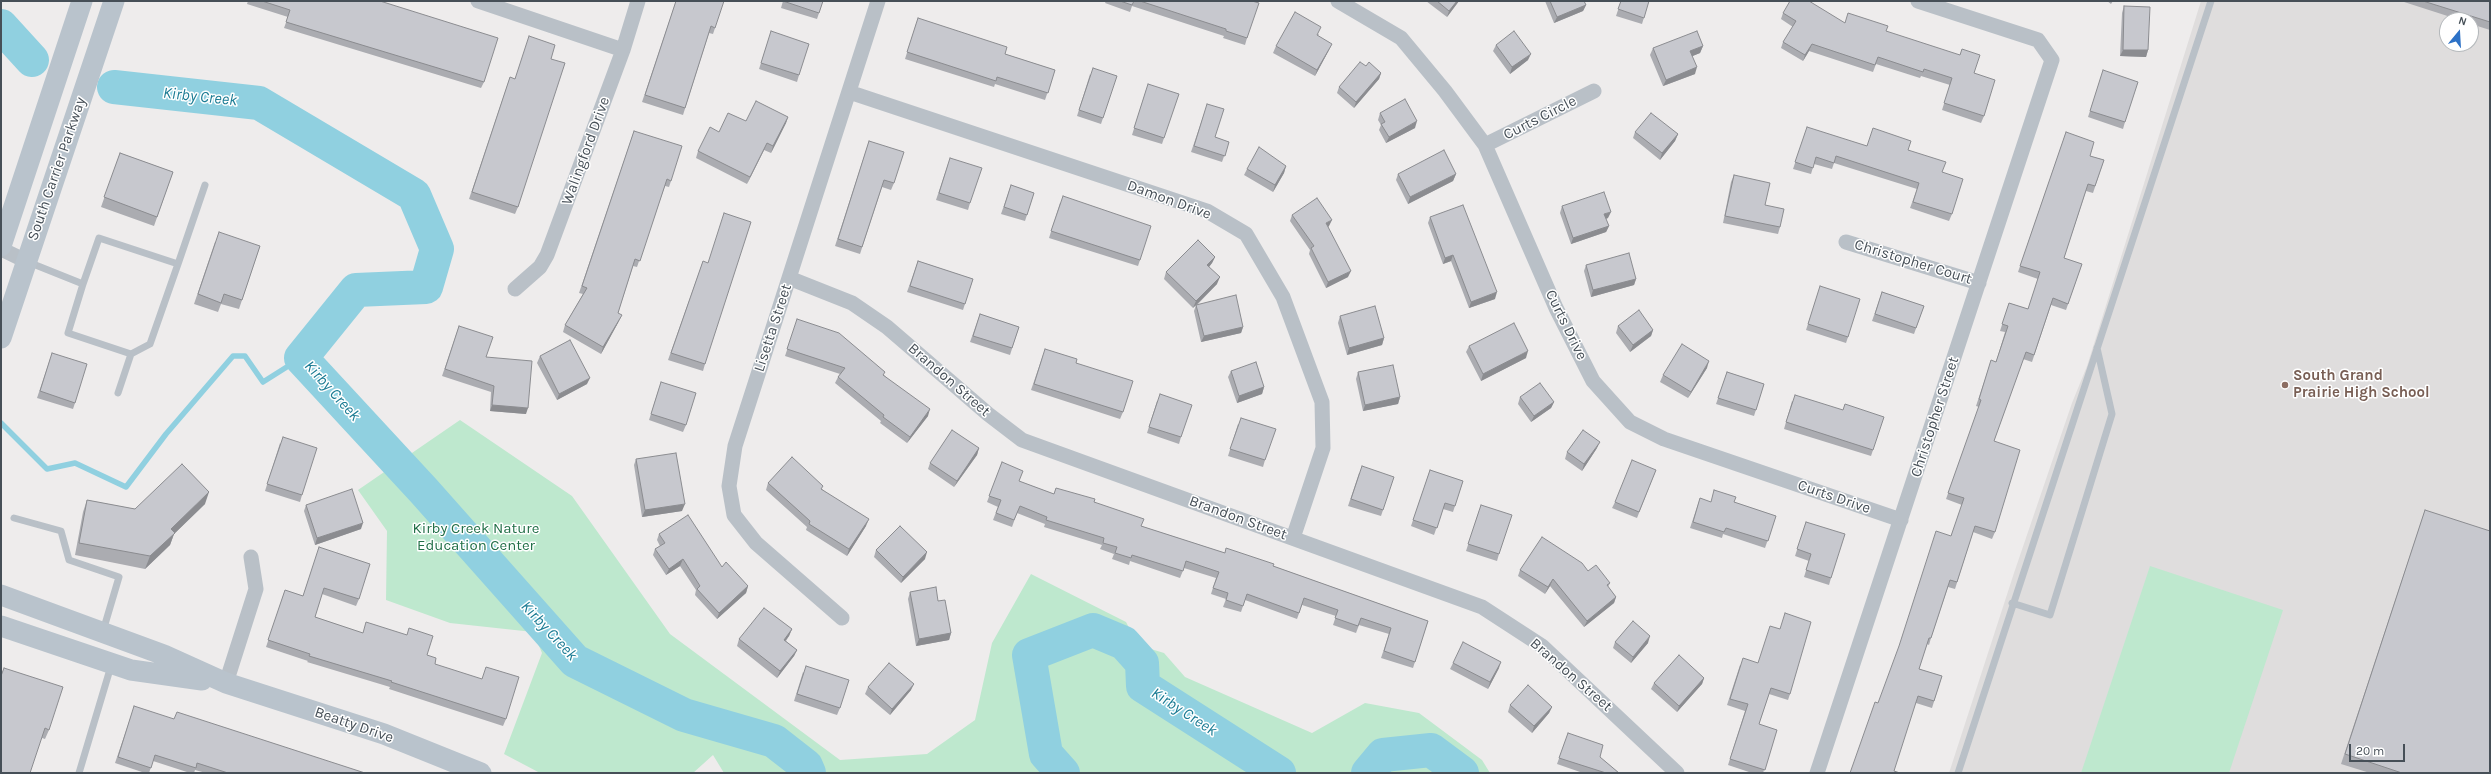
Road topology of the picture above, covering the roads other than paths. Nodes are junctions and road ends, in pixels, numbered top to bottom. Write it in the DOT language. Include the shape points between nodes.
graph roads {
  1 [pos="82,1"];
  2 [pos="114,1"];
  3 [pos="478,1"];
  4 [pos="638,1"];
  5 [pos="878,1"];
  6 [pos="1338,1"];
  7 [pos="1918,1"];
  8 [pos="2210,1"];
  9 [pos="623,50"];
  10 [pos="1594,91"];
  11 [pos="849,92"];
  12 [pos="1485,145"];
  13 [pos="205,185"];
  14 [pos="1846,242"];
  15 [pos="1,246"];
  16 [pos="1,249"];
  17 [pos="26,261"];
  18 [pos="178,264"];
  19 [pos="789,278"];
  20 [pos="1979,283"];
  21 [pos="83,284"];
  22 [pos="515,289"];
  23 [pos="1,338"];
  24 [pos="2097,348"];
  25 [pos="131,354"];
  26 [pos="118,393"];
  27 [pos="14,518"];
  28 [pos="1900,520"];
  29 [pos="1293,538"];
  30 [pos="251,557"];
  31 [pos="1,595"];
  32 [pos="2012,603"];
  33 [pos="842,618"];
  34 [pos="1,626"];
  35 [pos="103,633"];
  36 [pos="112,664"];
  37 [pos="226,683"];
  38 [pos="79,773"];
  39 [pos="481,773"];
  40 [pos="1677,773"];
  41 [pos="1817,773"];
  42 [pos="1958,773"];
  1 -- 15 [label="street, South Carrier Parkway"];
  2 -- 17 [label="street, South Carrier Parkway"];
  3 -- 9 [label="street"];
  4 -- 9 [label="street, Walingford Drive"];
  5 -- 11 [label="street, Lisetta Street"];
  6 -- 12 [label="street, Curts Drive" via="1401,38"];
  7 -- 20 [label="street, Christopher Street" via="2038,40 2052,60"];
  8 -- 24 [label="lane"];
  9 -- 22 [label="street, Walingford Drive" via="547,255 540,267"];
  10 -- 12 [label="street, Curts Circle"];
  11 -- 19 [label="street, Lisetta Street"];
  11 -- 29 [label="street, Damon Drive" via="1207,211 1246,234 1283,297 1322,402 1323,448"];
  12 -- 28 [label="street, Curts Drive" via="1556,308 1593,381 1630,422 1664,439"];
  13 -- 18 [label="lane"];
  14 -- 20 [label="street, Christopher Court"];
  16 -- 17 [label="street"];
  17 -- 21 [label="lane"];
  17 -- 23 [label="street, South Carrier Parkway"];
  18 -- 21 [label="lane" via="99,238"];
  18 -- 25 [label="lane" via="150,344"];
  19 -- 29 [label="street, Brandon Street" via="852,303 888,327 988,414 1022,440"];
  19 -- 33 [label="street, Lisetta Street" via="735,446 729,486 734,516 756,543"];
  20 -- 28 [label="street, Christopher Street"];
  21 -- 25 [label="lane" via="68,333"];
  24 -- 32 [label="lane"];
  24 -- 32 [label="lane" via="2112,414 2050,615"];
  25 -- 26 [label="lane"];
  27 -- 35 [label="lane" via="61,531 69,560 119,577"];
  28 -- 41 [label="street, Christopher Street"];
  29 -- 40 [label="street, Brandon Street" via="1482,607 1542,646"];
  30 -- 37 [label="street" via="256,589"];
  31 -- 35 [label="street, Beatty Drive"];
  32 -- 42 [label="lane"];
  34 -- 36 [label="street, Beatty Drive"];
  35 -- 37 [label="street, Beatty Drive" via="164,655"];
  36 -- 37 [label="street, Beatty Drive" via="131,670"];
  36 -- 38 [label="lane"];
  37 -- 39 [label="street, Beatty Drive" via="384,734"];
}
